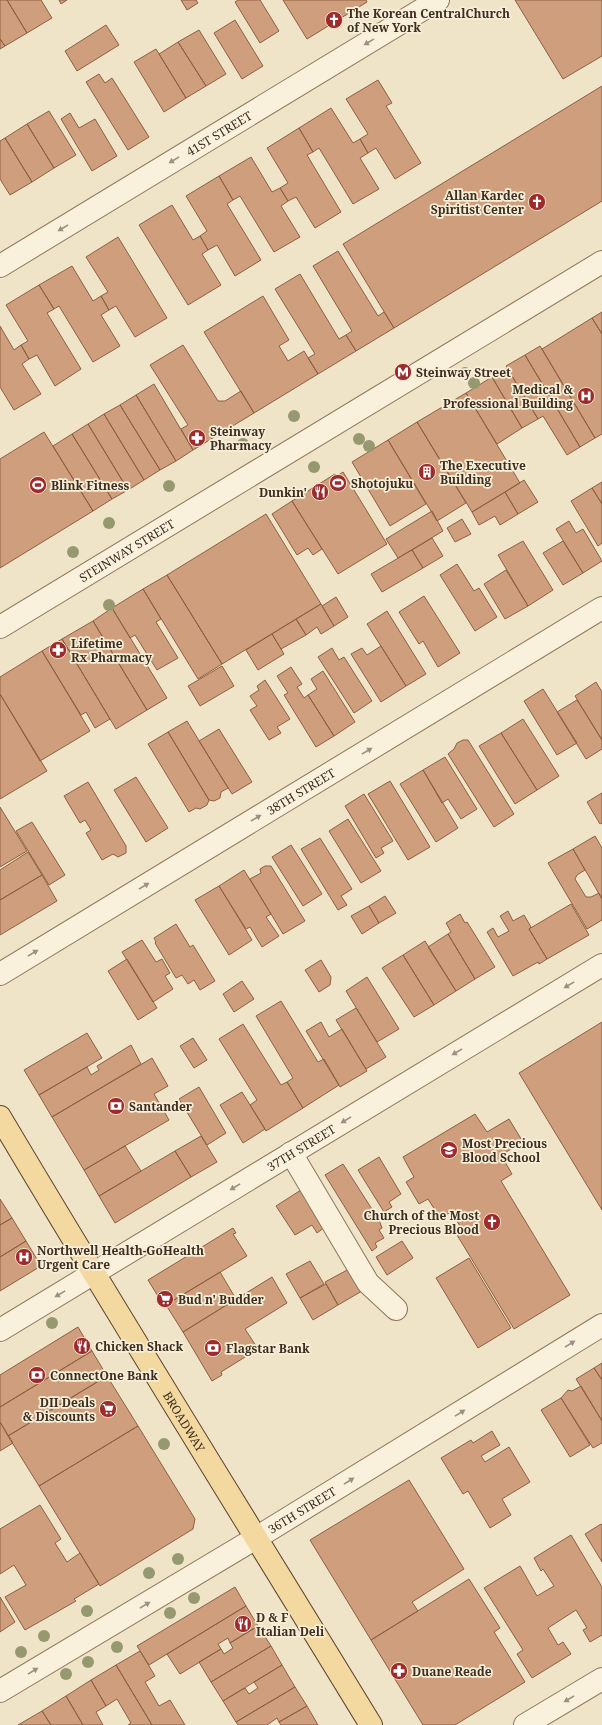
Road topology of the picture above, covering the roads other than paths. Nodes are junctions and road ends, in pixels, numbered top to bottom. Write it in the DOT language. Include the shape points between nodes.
graph roads {
  1 [pos="438,0"];
  2 [pos="602,262"];
  3 [pos="0,266"];
  4 [pos="602,608"];
  5 [pos="0,627"];
  6 [pos="602,965"];
  7 [pos="0,974"];
  8 [pos="0,1117"];
  9 [pos="291,1153"];
  10 [pos="93,1274"];
  11 [pos="396,1309"];
  12 [pos="602,1325"];
  13 [pos="0,1330"];
  14 [pos="256,1538"];
  15 [pos="602,1678"];
  16 [pos="0,1691"];
  17 [pos="370,1725"];
  18 [pos="525,1725"];
  1 -- 3 [label="street, 41ST STREET, one-way"];
  2 -- 5 [label="street, STEINWAY STREET"];
  7 -- 4 [label="street, 38TH STREET, one-way"];
  6 -- 9 [label="street, 37TH STREET, one-way"];
  8 -- 10 [label="main road, BROADWAY"];
  9 -- 10 [label="street, 37TH STREET, one-way"];
  9 -- 11 [label="street" via="368,1283"];
  10 -- 13 [label="street, 37TH STREET, one-way"];
  10 -- 14 [label="main road, BROADWAY"];
  14 -- 12 [label="street, 36TH STREET, one-way"];
  16 -- 14 [label="street, 36TH STREET, one-way"];
  14 -- 17 [label="main road, BROADWAY"];
  15 -- 18 [label="street, one-way"];
}
